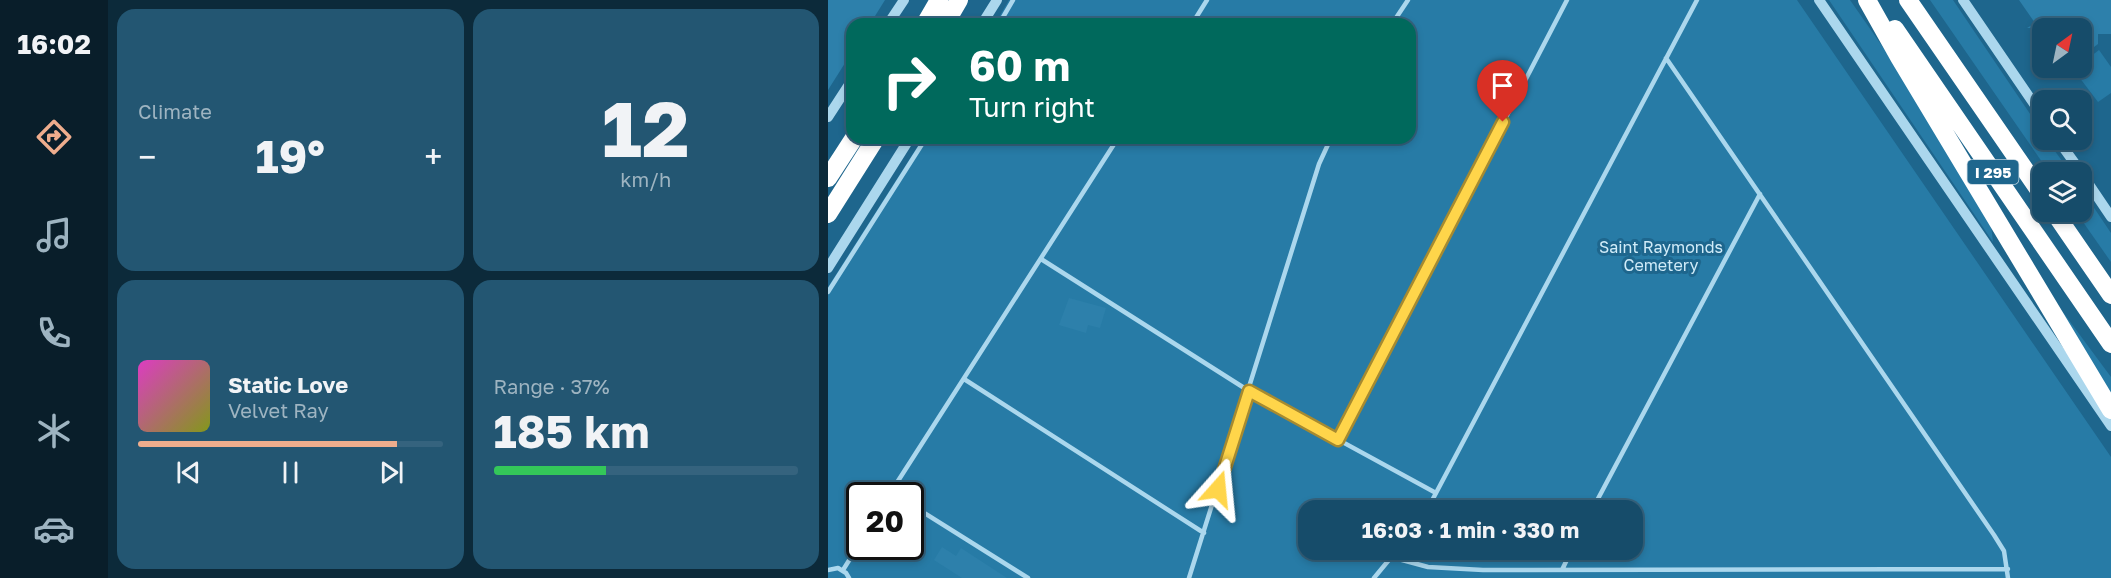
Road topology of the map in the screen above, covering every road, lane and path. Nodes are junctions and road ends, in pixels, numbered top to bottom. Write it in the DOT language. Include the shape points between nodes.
graph roads {
  1 [pos="904,0"];
  2 [pos="997,0"];
  3 [pos="1013,0"];
  4 [pos="1207,0"];
  5 [pos="1408,0"];
  6 [pos="1567,0"];
  7 [pos="1697,0"];
  8 [pos="1819,0"];
  9 [pos="1867,0"];
  10 [pos="1875,0"];
  11 [pos="1908,0"];
  12 [pos="1963,0"];
  13 [pos="954,2"];
  14 [pos="892,18"];
  15 [pos="933,18"];
  16 [pos="947,18"];
  17 [pos="986,18"];
  18 [pos="1002,18"];
  19 [pos="1196,18"];
  20 [pos="1396,18"];
  21 [pos="1666,58"];
  22 [pos="846,89"];
  23 [pos="2032,101"];
  24 [pos="828,117"];
  25 [pos="850,144"];
  26 [pos="872,144"];
  27 [pos="906,144"];
  28 [pos="922,144"];
  29 [pos="1114,144"];
  30 [pos="1328,144"];
  31 [pos="828,178"];
  32 [pos="2032,180"];
  33 [pos="2092,189"];
  34 [pos="1760,194"];
  35 [pos="828,214"];
  36 [pos="2111,217"];
  37 [pos="2061,222"];
  38 [pos="1041,259"];
  39 [pos="828,268"];
  40 [pos="2108,290"];
  41 [pos="828,292"];
  42 [pos="2111,344"];
  43 [pos="964,379"];
  44 [pos="1249,391"];
  45 [pos="2111,410"];
  46 [pos="2111,426"];
  47 [pos="1338,440"];
  48 [pos="900,482"];
  49 [pos="1436,493"];
  50 [pos="1432,500"];
  51 [pos="1597,500"];
  52 [pos="924,513"];
  53 [pos="1204,533"];
  54 [pos="849,560"];
  55 [pos="1389,560"];
  56 [pos="1402,560"];
  57 [pos="1567,560"];
  58 [pos="2008,569"];
  59 [pos="828,570"];
  60 [pos="843,570"];
  61 [pos="1562,570"];
  62 [pos="849,578"];
  63 [pos="1028,578"];
  64 [pos="1189,578"];
  65 [pos="1374,578"];
  66 [pos="2008,578"];
  1 -- 14 [label="street"];
  2 -- 17 [label="street"];
  3 -- 18 [label="lane"];
  4 -- 19 [label="lane"];
  5 -- 20 [label="lane"];
  6 -- 47 [label="lane"];
  7 -- 21 [label="lane"];
  8 -- 46 [label="street"];
  9 -- 45 [label="highway"];
  10 -- 42 [label="highway, I 295"];
  11 -- 32 [label="highway, I 295"];
  12 -- 23 [label="street"];
  13 -- 15 [label="highway"];
  13 -- 16 [label="highway"];
  21 -- 34 [label="lane"];
  21 -- 49 [label="lane"];
  22 -- 24 [label="street"];
  25 -- 31 [label="highway"];
  26 -- 35 [label="highway"];
  27 -- 39 [label="street"];
  28 -- 41 [label="lane"];
  29 -- 38 [label="lane"];
  30 -- 44 [label="lane"];
  33 -- 36 [label="street"];
  34 -- 51 [label="lane"];
  34 -- 58 [label="lane" via="1994,535 2004,551"];
  37 -- 40 [label="highway"];
  38 -- 43 [label="lane"];
  38 -- 44 [label="lane"];
  43 -- 48 [label="lane"];
  43 -- 53 [label="lane"];
  44 -- 47 [label="lane"];
  44 -- 53 [label="lane"];
  47 -- 49 [label="lane"];
  49 -- 50 [label="lane"];
  52 -- 63 [label="lane"];
  53 -- 64 [label="lane"];
  54 -- 60 [label="lane"];
  55 -- 65 [label="lane"];
  56 -- 61 [label="lane" via="1428,567"];
  57 -- 61 [label="lane"];
  58 -- 61 [label="lane"];
  58 -- 66 [label="lane"];
  59 -- 60 [label="lane"];
  60 -- 62 [label="lane"];
}
